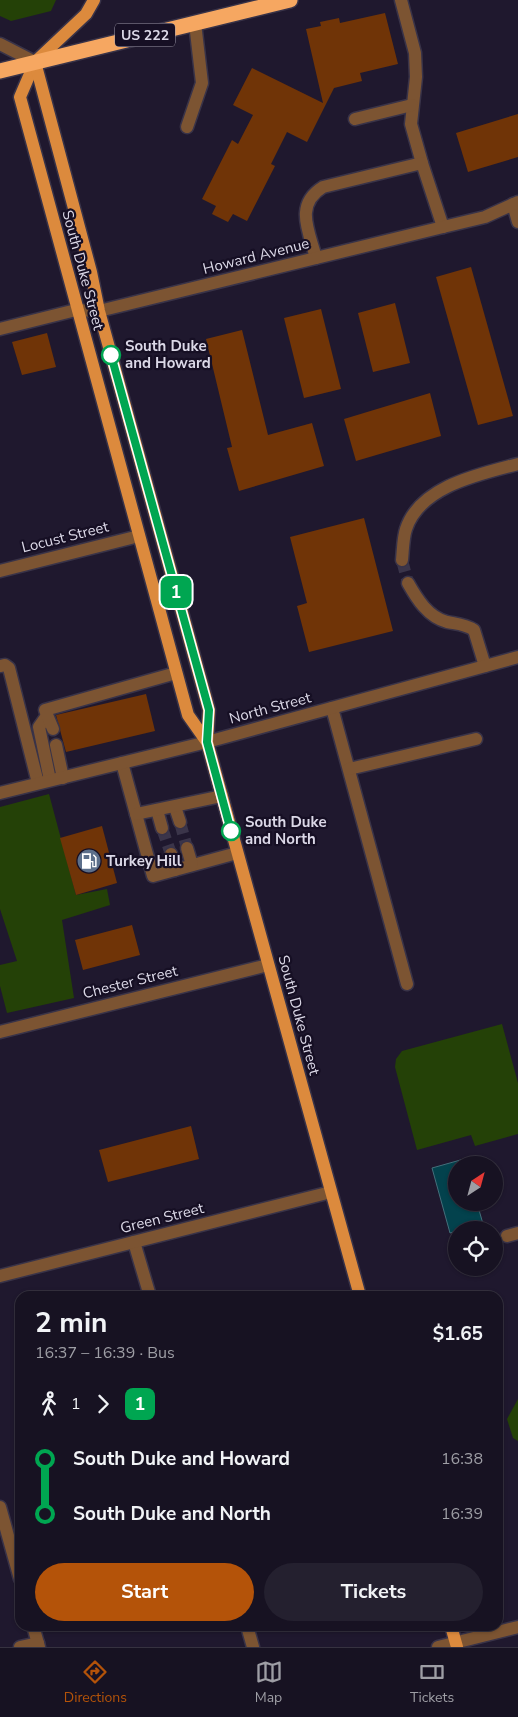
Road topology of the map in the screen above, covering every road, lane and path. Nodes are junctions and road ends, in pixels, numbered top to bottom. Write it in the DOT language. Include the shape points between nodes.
graph roads {
  1 [pos="94,0"];
  2 [pos="290,0"];
  3 [pos="401,0"];
  4 [pos="196,23"];
  5 [pos="0,44"];
  6 [pos="35,62"];
  7 [pos="0,71"];
  8 [pos="412,105"];
  9 [pos="355,119"];
  10 [pos="187,127"];
  11 [pos="422,163"];
  12 [pos="515,203"];
  13 [pos="518,222"];
  14 [pos="443,227"];
  15 [pos="316,258"];
  16 [pos="76,310"];
  17 [pos="99,311"];
  18 [pos="0,329"];
  19 [pos="518,464"];
  20 [pos="139,536"];
  21 [pos="402,560"];
  22 [pos="0,571"];
  23 [pos="408,583"];
  24 [pos="518,657"];
  25 [pos="0,666"];
  26 [pos="485,666"];
  27 [pos="176,673"];
  28 [pos="332,708"];
  29 [pos="46,713"];
  30 [pos="53,729"];
  31 [pos="476,739"];
  32 [pos="207,742"];
  33 [pos="56,745"];
  34 [pos="122,763"];
  35 [pos="348,769"];
  36 [pos="50,780"];
  37 [pos="0,793"];
  38 [pos="222,796"];
  39 [pos="175,807"];
  40 [pos="157,810"];
  41 [pos="136,814"];
  42 [pos="180,822"];
  43 [pos="162,828"];
  44 [pos="187,848"];
  45 [pos="238,853"];
  46 [pos="171,854"];
  47 [pos="192,865"];
  48 [pos="175,870"];
  49 [pos="268,965"];
  50 [pos="407,984"];
  51 [pos="0,1031"];
  52 [pos="331,1192"];
  53 [pos="134,1242"];
  54 [pos="0,1276"];
  55 [pos="149,1291"];
  56 [pos="359,1291"];
  57 [pos="0,1507"];
  58 [pos="2,1524"];
  59 [pos="15,1564"];
  60 [pos="518,1627"];
  61 [pos="35,1631"];
  62 [pos="248,1631"];
  63 [pos="452,1631"];
  64 [pos="39,1645"];
  65 [pos="456,1645"];
  66 [pos="20,1647"];
  67 [pos="253,1647"];
  68 [pos="438,1647"];
  1 -- 6 [label="main road, South Duke Street" via="86,14"];
  2 -- 4 [label="highway, US 222"];
  3 -- 8 [label="street" via="415,54"];
  4 -- 6 [label="highway, US 222"];
  4 -- 10 [label="street" via="202,83"];
  5 -- 6 [label="street"];
  6 -- 7 [label="highway, US 222"];
  6 -- 16 [label="main road, South Duke Street" via="20,97"];
  6 -- 17 [label="main road, South Duke Street"];
  8 -- 9 [label="street"];
  8 -- 11 [label="street" via="411,124"];
  11 -- 14 [label="street"];
  11 -- 15 [label="street" via="314,192 305,215"];
  12 -- 13 [label="street"];
  12 -- 14 [label="street, Howard Avenue" via="485,217"];
  14 -- 15 [label="street, Howard Avenue"];
  15 -- 17 [label="street, Howard Avenue"];
  16 -- 17 [label="street, Howard Avenue"];
  16 -- 18 [label="street, Howard Avenue"];
  16 -- 20 [label="main road, South Duke Street"];
  17 -- 32 [label="main road, South Duke Street" via="209,710"];
  19 -- 21 [label="street" via="466,478 425,500 405,530"];
  20 -- 22 [label="street, Locust Street"];
  20 -- 27 [label="main road, South Duke Street"];
  23 -- 26 [label="street" via="426,610 440,620 464,624 474,630"];
  24 -- 26 [label="street, North Street"];
  25 -- 36 [label="street" via="9,668"];
  26 -- 28 [label="street, North Street"];
  27 -- 29 [label="street"];
  27 -- 32 [label="main road, South Duke Street" via="188,716"];
  28 -- 32 [label="street, North Street"];
  28 -- 35 [label="street"];
  29 -- 30 [label="street"];
  29 -- 36 [label="street" via="40,727"];
  31 -- 35 [label="street"];
  32 -- 34 [label="street, North Street"];
  32 -- 38 [label="main road, South Duke Street"];
  33 -- 36 [label="street"];
  34 -- 36 [label="street, North Street"];
  34 -- 41 [label="street"];
  35 -- 50 [label="street"];
  36 -- 37 [label="street, North Street"];
  38 -- 39 [label="street"];
  38 -- 45 [label="main road, South Duke Street"];
  39 -- 40 [label="street"];
  39 -- 42 [label="street"];
  40 -- 41 [label="street"];
  40 -- 43 [label="street"];
  41 -- 48 [label="street" via="153,876"];
  44 -- 47 [label="street"];
  45 -- 47 [label="street"];
  45 -- 49 [label="main road, South Duke Street"];
  46 -- 48 [label="street"];
  47 -- 48 [label="street"];
  49 -- 51 [label="street, Chester Street"];
  49 -- 52 [label="main road, South Duke Street"];
  52 -- 53 [label="street, Green Street"];
  52 -- 56 [label="main road, South Duke Street"];
  53 -- 54 [label="street, Green Street"];
  53 -- 55 [label="street"];
  57 -- 58 [label="street"];
  58 -- 59 [label="street"];
  60 -- 65 [label="street"];
  61 -- 64 [label="street"];
  62 -- 67 [label="street"];
  63 -- 65 [label="main road"];
  64 -- 66 [label="street"];
  65 -- 68 [label="street"];
}
